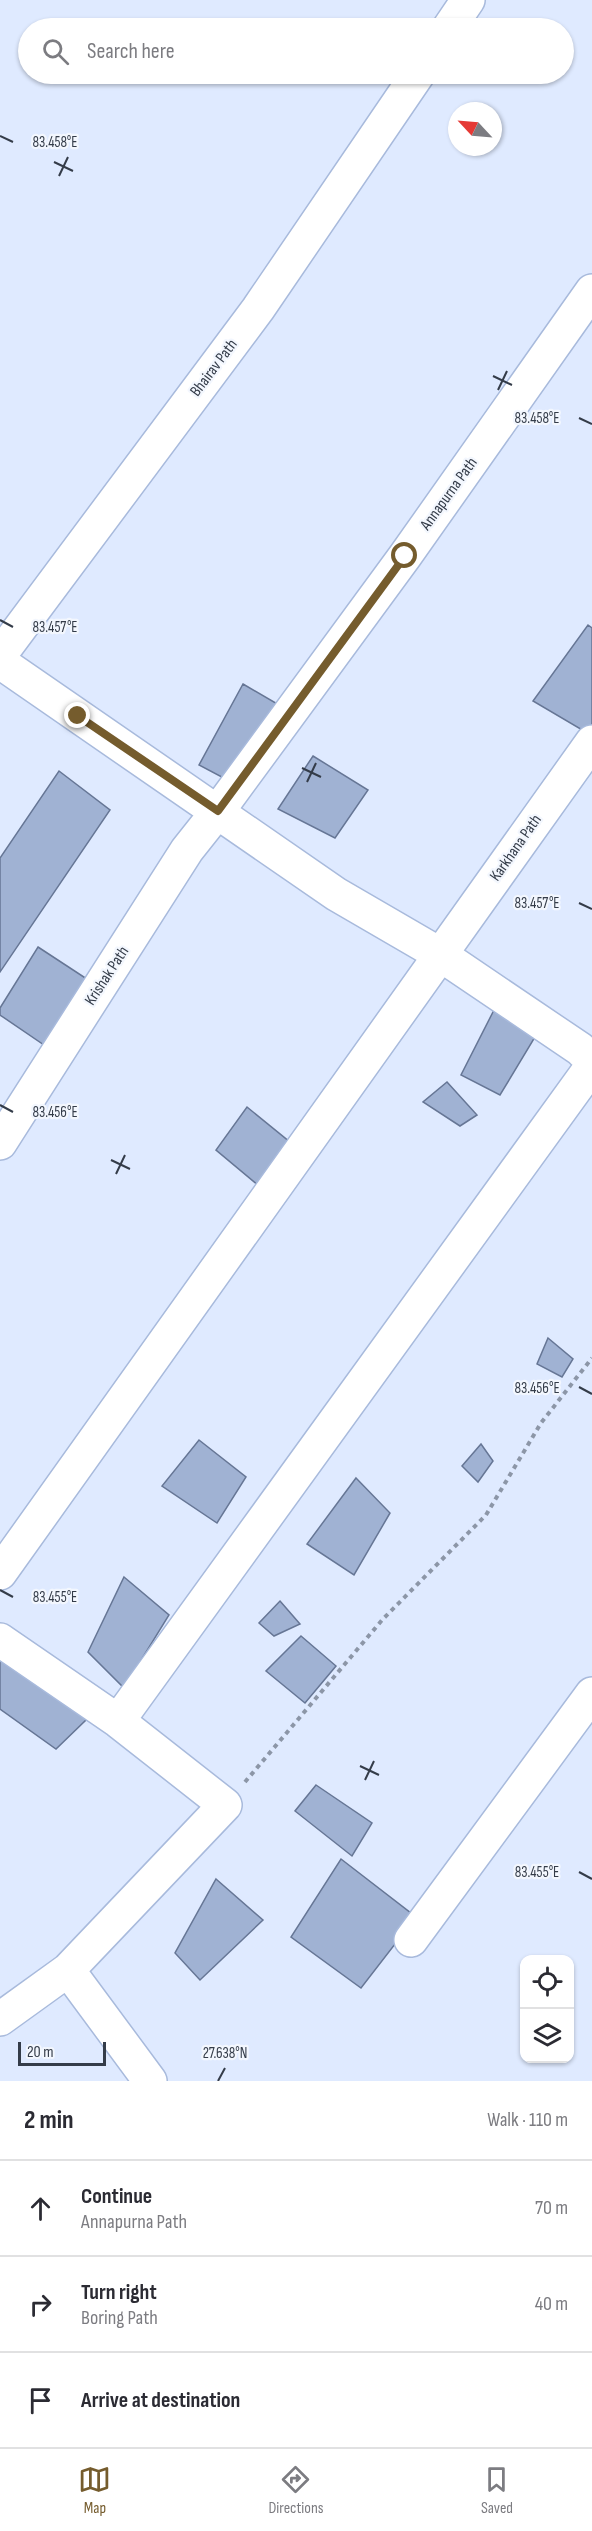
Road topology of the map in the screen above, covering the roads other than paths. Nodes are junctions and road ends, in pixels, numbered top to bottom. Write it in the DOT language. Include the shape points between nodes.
graph roads {
  1 [pos="468,0"];
  2 [pos="456,18"];
  3 [pos="411,84"];
  4 [pos="592,291"];
  5 [pos="0,655"];
  6 [pos="0,662"];
  7 [pos="592,742"];
  8 [pos="218,811"];
  9 [pos="441,955"];
  10 [pos="592,1061"];
  11 [pos="592,1066"];
  12 [pos="0,1143"];
  13 [pos="0,1573"];
  14 [pos="0,1640"];
  15 [pos="592,1694"];
  16 [pos="118,1721"];
  17 [pos="411,1940"];
  18 [pos="68,1970"];
  19 [pos="0,2019"];
  20 [pos="150,2081"];
  1 -- 2 [label="street"];
  3 -- 5 [label="street, Bhairav Path" via="258,309"];
  4 -- 8 [label="street, Annapurna Path" via="412,547"];
  6 -- 8 [label="street"];
  7 -- 9 [label="street, Karkhana Path"];
  8 -- 9 [label="street" via="336,894"];
  8 -- 12 [label="street, Krishak Path" via="187,850"];
  9 -- 10 [label="street"];
  9 -- 13 [label="street, Karkhana Path"];
  11 -- 16 [label="street"];
  14 -- 16 [label="street"];
  15 -- 17 [label="street"];
  16 -- 18 [label="street" via="225,1805"];
  18 -- 19 [label="street"];
  18 -- 20 [label="street"];
}
